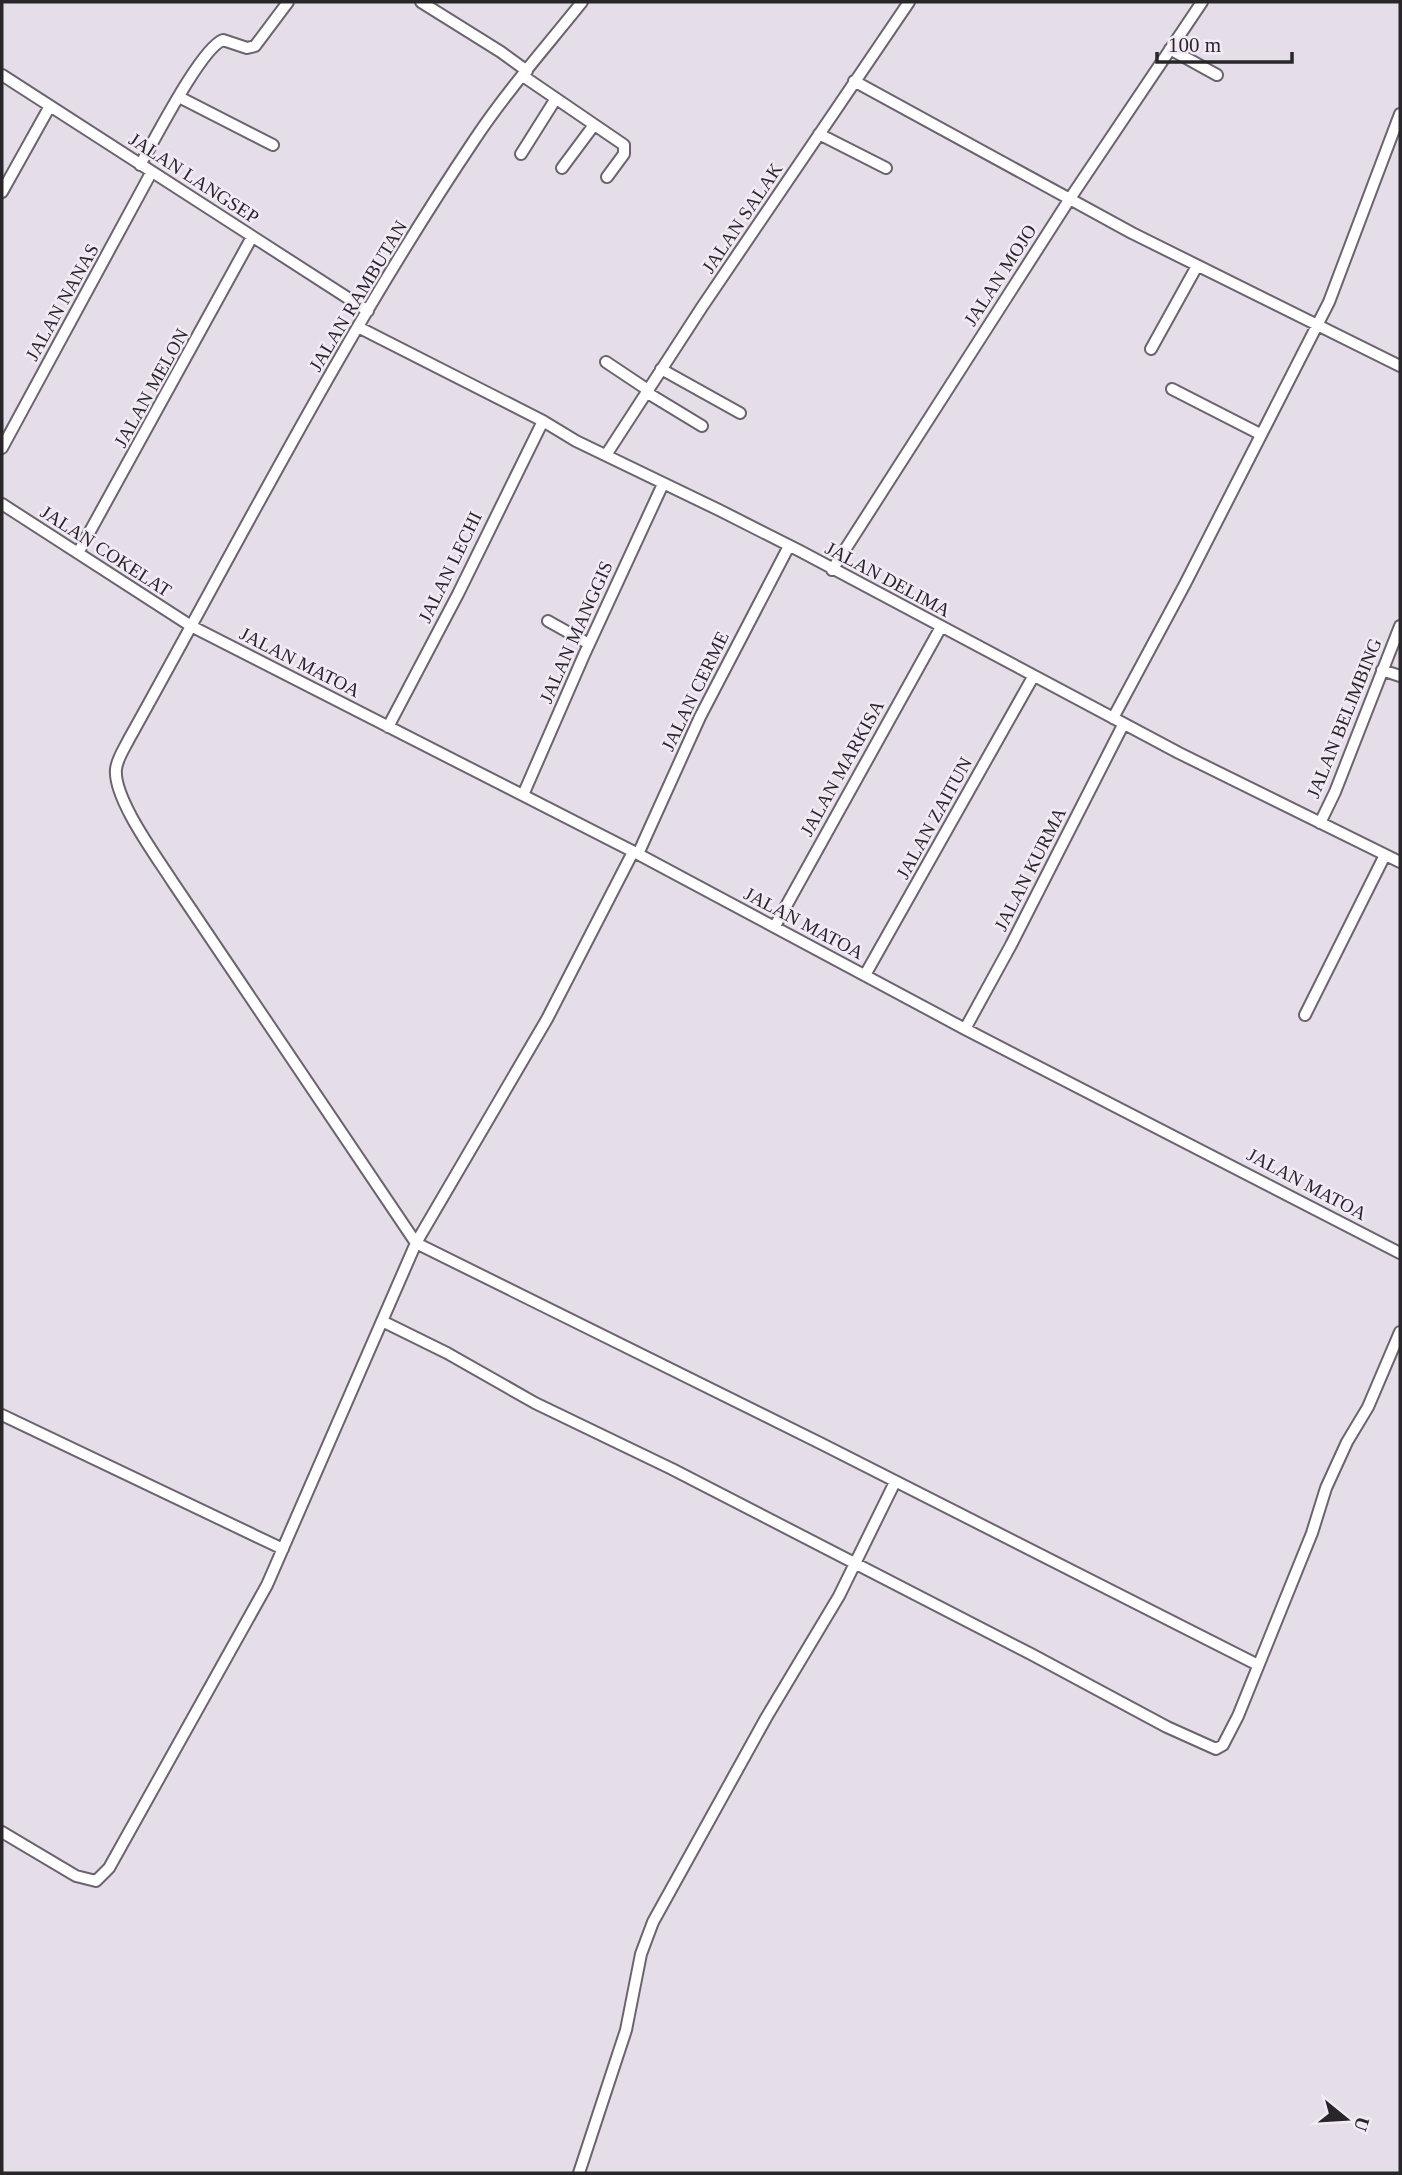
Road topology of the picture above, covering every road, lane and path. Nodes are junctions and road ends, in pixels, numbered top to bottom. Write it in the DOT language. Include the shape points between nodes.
graph roads {
  1 [pos="288,2"];
  2 [pos="421,2"];
  3 [pos="582,2"];
  4 [pos="909,2"];
  5 [pos="1202,2"];
  6 [pos="1170,49"];
  7 [pos="525,74"];
  8 [pos="2,75"];
  9 [pos="1217,75"];
  10 [pos="854,82"];
  11 [pos="179,97"];
  12 [pos="555,100"];
  13 [pos="50,106"];
  14 [pos="1400,114"];
  15 [pos="594,125"];
  16 [pos="819,134"];
  17 [pos="273,145"];
  18 [pos="521,154"];
  19 [pos="140,165"];
  20 [pos="562,168"];
  21 [pos="886,168"];
  22 [pos="151,173"];
  23 [pos="607,177"];
  24 [pos="2,192"];
  25 [pos="1069,200"];
  26 [pos="252,237"];
  27 [pos="1197,266"];
  28 [pos="368,311"];
  29 [pos="358,327"];
  30 [pos="1317,327"];
  31 [pos="1151,349"];
  32 [pos="607,362"];
  33 [pos="1400,366"];
  34 [pos="661,369"];
  35 [pos="1172,388"];
  36 [pos="647,391"];
  37 [pos="740,414"];
  38 [pos="543,421"];
  39 [pos="702,426"];
  40 [pos="1260,434"];
  41 [pos="2,448"];
  42 [pos="606,455"];
  43 [pos="663,484"];
  44 [pos="2,505"];
  45 [pos="789,546"];
  46 [pos="78,553"];
  47 [pos="832,570"];
  48 [pos="548,621"];
  49 [pos="191,626"];
  50 [pos="1400,626"];
  51 [pos="941,627"];
  52 [pos="589,644"];
  53 [pos="1396,649"];
  54 [pos="1382,670"];
  55 [pos="1400,676"];
  56 [pos="1033,677"];
  57 [pos="1113,718"];
  58 [pos="1123,724"];
  59 [pos="388,727"];
  60 [pos="523,796"];
  61 [pos="1321,823"];
  62 [pos="635,853"];
  63 [pos="1385,855"];
  64 [pos="1400,862"];
  65 [pos="775,926"];
  66 [pos="865,975"];
  67 [pos="1305,1015"];
  68 [pos="965,1029"];
  69 [pos="416,1242"];
  70 [pos="1400,1253"];
  71 [pos="382,1321"];
  72 [pos="1400,1332"];
  73 [pos="2,1415"];
  74 [pos="895,1482"];
  75 [pos="283,1549"];
  76 [pos="856,1563"];
  77 [pos="1258,1665"];
  78 [pos="2,1832"];
  79 [pos="579,2173"];
  1 -- 11 [label="street" via="255,47 223,40 215,44"];
  2 -- 7 [label="street" via="502,52"];
  3 -- 7 [label="street, JALAN RAMBUTAN"];
  4 -- 10 [label="street, JALAN SALAK"];
  5 -- 6 [label="street, JALAN MOJO"];
  6 -- 9 [label="street"];
  6 -- 25 [label="street, JALAN MOJO"];
  7 -- 12 [label="street"];
  7 -- 28 [label="street, JALAN RAMBUTAN" via="475,139"];
  8 -- 13 [label="street, JALAN LANGSEP"];
  10 -- 16 [label="street, JALAN SALAK"];
  10 -- 25 [label="street"];
  11 -- 17 [label="street"];
  11 -- 19 [label="street"];
  12 -- 15 [label="street"];
  12 -- 18 [label="street"];
  13 -- 19 [label="street, JALAN LANGSEP"];
  13 -- 24 [label="street"];
  14 -- 30 [label="street"];
  15 -- 20 [label="street"];
  15 -- 23 [label="street" via="625,148"];
  16 -- 21 [label="street"];
  16 -- 34 [label="street, JALAN SALAK"];
  19 -- 22 [label="street, JALAN LANGSEP"];
  22 -- 26 [label="street, JALAN LANGSEP"];
  22 -- 41 [label="street, JALAN NANAS"];
  25 -- 27 [label="street"];
  25 -- 47 [label="street, JALAN MOJO"];
  26 -- 28 [label="street, JALAN LANGSEP"];
  26 -- 46 [label="street, JALAN MELON"];
  27 -- 30 [label="street"];
  27 -- 31 [label="street"];
  28 -- 29 [label="street, JALAN RAMBUTAN"];
  29 -- 38 [label="street, JALAN DELIMA"];
  29 -- 49 [label="street, JALAN RAMBUTAN"];
  30 -- 33 [label="street"];
  30 -- 40 [label="street"];
  32 -- 36 [label="street"];
  34 -- 36 [label="street, JALAN SALAK"];
  34 -- 37 [label="street"];
  35 -- 40 [label="street"];
  36 -- 39 [label="street"];
  36 -- 42 [label="street, JALAN SALAK"];
  38 -- 42 [label="street, JALAN DELIMA"];
  38 -- 59 [label="street, JALAN LECHI"];
  40 -- 57 [label="street"];
  42 -- 43 [label="street, JALAN DELIMA"];
  43 -- 45 [label="street, JALAN DELIMA"];
  43 -- 52 [label="street, JALAN MANGGIS"];
  44 -- 46 [label="street, JALAN COKELAT"];
  45 -- 47 [label="street, JALAN DELIMA"];
  45 -- 62 [label="street, JALAN CERME"];
  46 -- 49 [label="street, JALAN COKELAT"];
  47 -- 51 [label="street, JALAN DELIMA"];
  48 -- 52 [label="street"];
  49 -- 59 [label="street, JALAN MATOA"];
  49 -- 69 [label="street, JALAN RAMBUTAN" via="117,763 122,797 172,881"];
  50 -- 53 [label="street, JALAN BELIMBING"];
  51 -- 56 [label="street, JALAN DELIMA"];
  51 -- 65 [label="street, JALAN MARKISA"];
  52 -- 60 [label="street, JALAN MANGGIS"];
  53 -- 54 [label="street, JALAN BELIMBING"];
  54 -- 55 [label="street"];
  54 -- 61 [label="street, JALAN BELIMBING"];
  56 -- 57 [label="street, JALAN DELIMA"];
  56 -- 66 [label="street, JALAN ZAITUN"];
  57 -- 58 [label="street, JALAN DELIMA"];
  58 -- 61 [label="street, JALAN DELIMA"];
  58 -- 68 [label="street, JALAN KURMA"];
  59 -- 60 [label="street, JALAN MATOA"];
  60 -- 62 [label="street, JALAN MATOA"];
  61 -- 63 [label="street, JALAN DELIMA"];
  62 -- 65 [label="street, JALAN MATOA"];
  62 -- 69 [label="street, JALAN CERME" via="547,1019"];
  63 -- 64 [label="street, JALAN DELIMA"];
  63 -- 67 [label="street"];
  65 -- 66 [label="street, JALAN MATOA"];
  66 -- 68 [label="street, JALAN MATOA"];
  68 -- 70 [label="street, JALAN MATOA"];
  69 -- 71 [label="street, JALAN CERME"];
  69 -- 74 [label="street"];
  71 -- 75 [label="street, JALAN CERME"];
  71 -- 76 [label="street"];
  72 -- 77 [label="street" via="1326,1488"];
  73 -- 75 [label="street"];
  74 -- 76 [label="street"];
  74 -- 77 [label="street"];
  75 -- 78 [label="street, JALAN CERME" via="103,1876 96,1881 76,1876"];
  76 -- 77 [label="street" via="1216,1749 1233,1726"];
  76 -- 79 [label="street" via="653,1922 640,1954 623,2039"];
}
